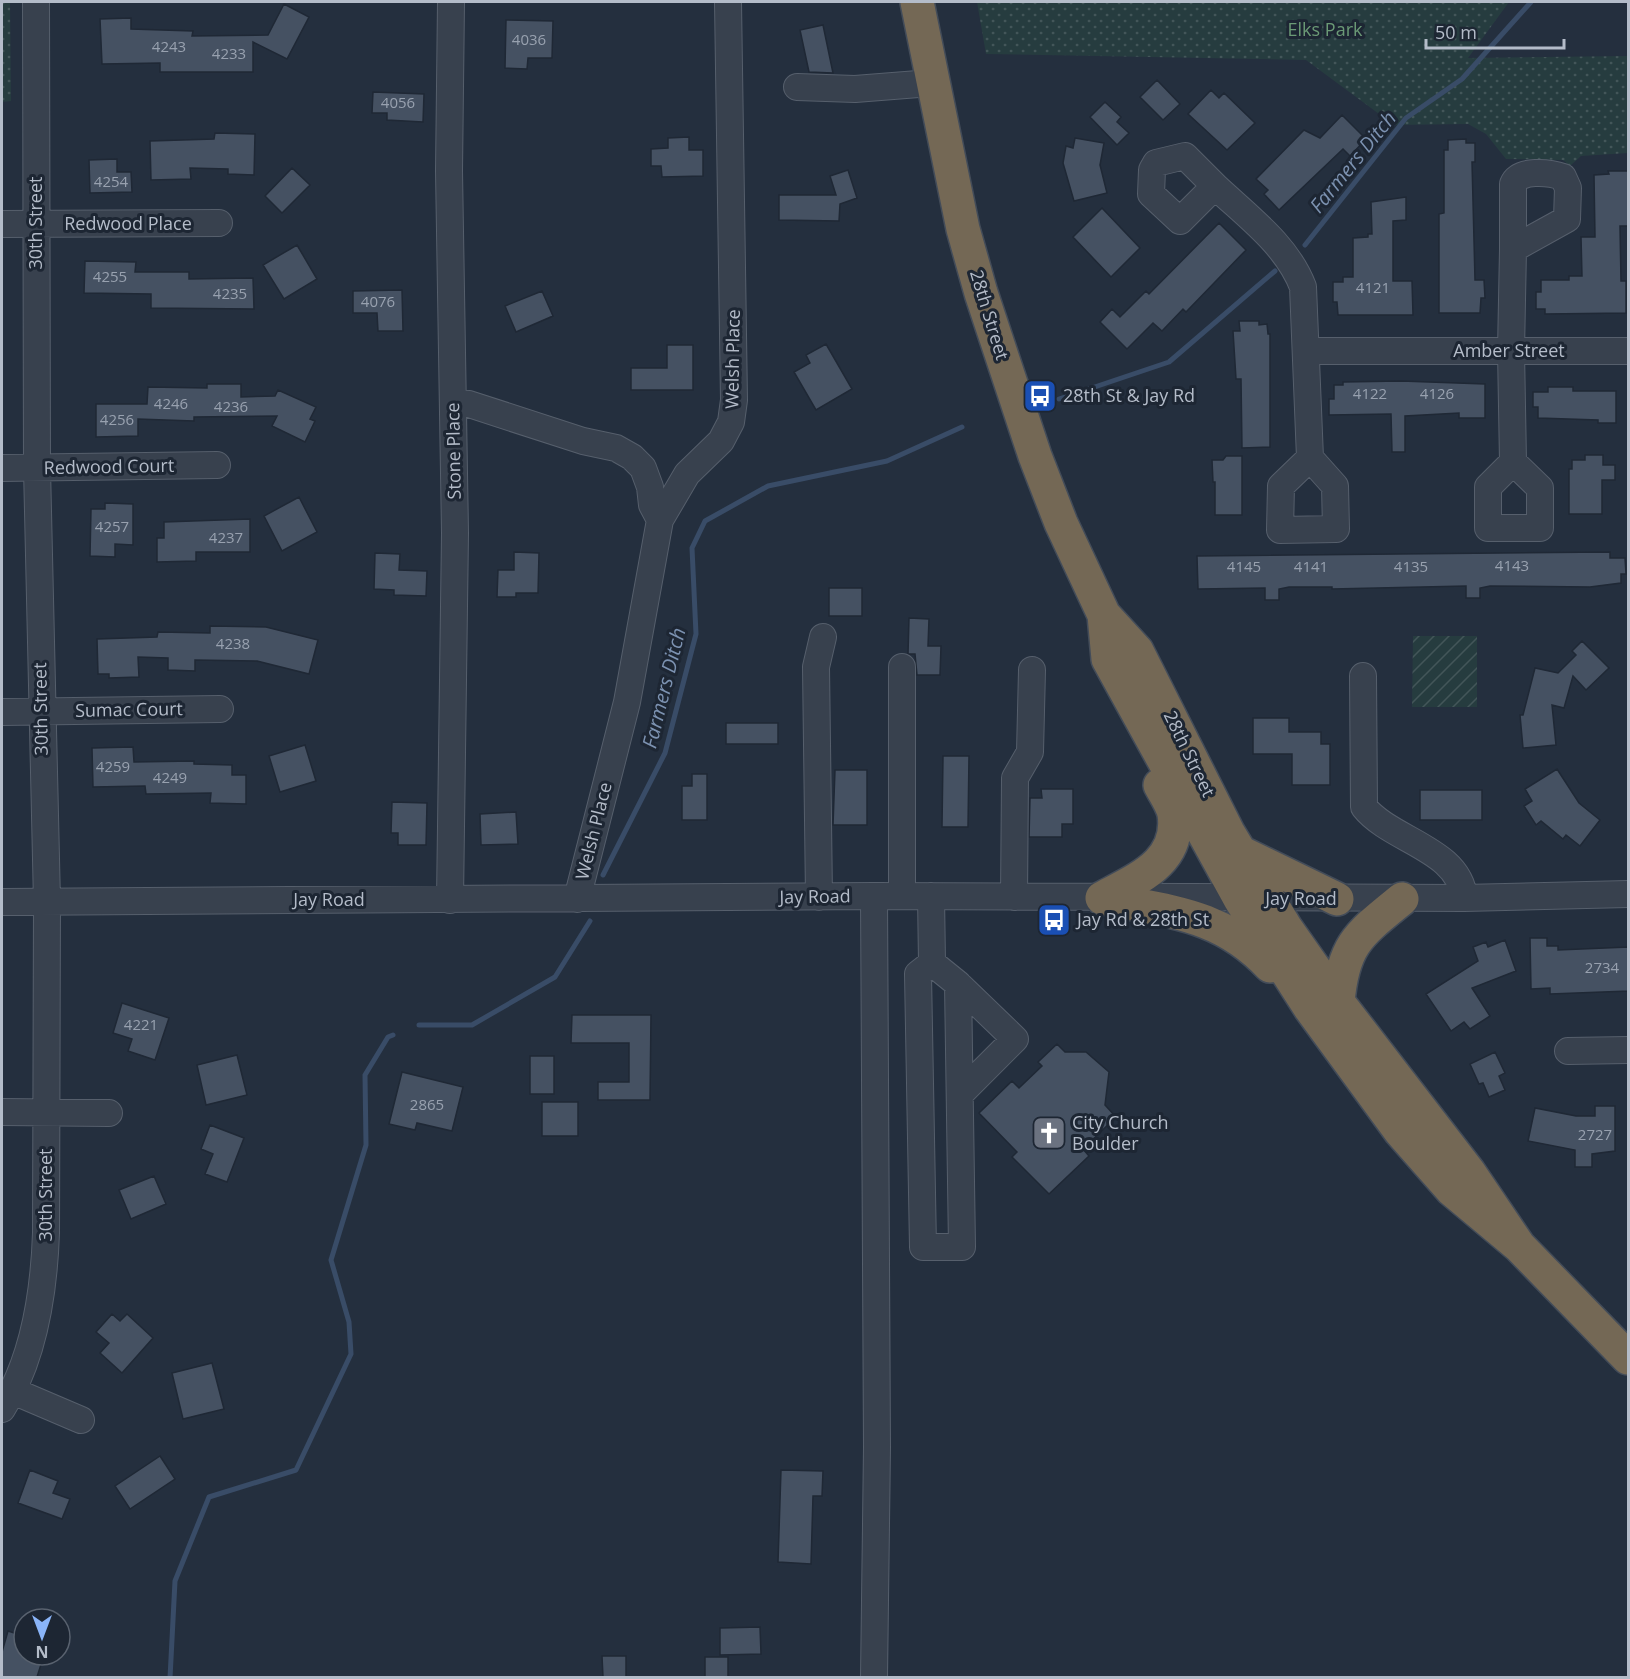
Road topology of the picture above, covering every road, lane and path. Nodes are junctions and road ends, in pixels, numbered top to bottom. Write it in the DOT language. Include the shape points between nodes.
graph roads {
  1 [pos="36,2"];
  2 [pos="451,2"];
  3 [pos="728,2"];
  4 [pos="917,2"];
  5 [pos="932,83"];
  6 [pos="797,87"];
  7 [pos="1215,186"];
  8 [pos="219,223"];
  9 [pos="2,224"];
  10 [pos="36,224"];
  11 [pos="1513,249"];
  12 [pos="1307,351"];
  13 [pos="1511,351"];
  14 [pos="1629,351"];
  15 [pos="453,403"];
  16 [pos="1310,458"];
  17 [pos="1513,462"];
  18 [pos="217,465"];
  19 [pos="2,468"];
  20 [pos="36,468"];
  21 [pos="660,519"];
  22 [pos="1104,615"];
  23 [pos="823,637"];
  24 [pos="1108,659"];
  25 [pos="902,667"];
  26 [pos="1032,670"];
  27 [pos="1363,676"];
  28 [pos="220,709"];
  29 [pos="2,712"];
  30 [pos="41,712"];
  31 [pos="1240,852"];
  32 [pos="1629,894"];
  33 [pos="874,896"];
  34 [pos="902,896"];
  35 [pos="931,896"];
  36 [pos="819,897"];
  37 [pos="1014,897"];
  38 [pos="1102,898"];
  39 [pos="1464,898"];
  40 [pos="577,899"];
  41 [pos="1253,899"];
  42 [pos="1337,899"];
  43 [pos="1402,899"];
  44 [pos="450,900"];
  45 [pos="2,902"];
  46 [pos="47,902"];
  47 [pos="932,963"];
  48 [pos="958,984"];
  49 [pos="1324,1005"];
  50 [pos="1629,1050"];
  51 [pos="1568,1051"];
  52 [pos="962,1092"];
  53 [pos="2,1112"];
  54 [pos="46,1112"];
  55 [pos="109,1113"];
  56 [pos="1629,1358"];
  57 [pos="7,1400"];
  58 [pos="81,1420"];
  59 [pos="874,1677"];
  1 -- 10 [label="street, 30th Street"];
  2 -- 15 [label="street, Stone Place"];
  3 -- 21 [label="street, Welsh Place" via="734,399 731,422 722,441 687,474"];
  4 -- 5 [label="highway, 28th Street"];
  5 -- 6 [label="street" via="855,89"];
  5 -- 22 [label="highway, 28th Street" via="963,230 981,293 1060,523"];
  7 -- 12 [label="street" via="1283,251 1295,268 1303,287"];
  8 -- 10 [label="street, Redwood Place"];
  9 -- 10 [label="street, Redwood Place"];
  10 -- 20 [label="street, 30th Street"];
  11 -- 13 [label="street"];
  12 -- 13 [label="street, Amber Street"];
  12 -- 16 [label="street"];
  13 -- 14 [label="street, Amber Street"];
  13 -- 17 [label="street"];
  15 -- 21 [label="street" via="468,404 616,448 643,468 652,506"];
  15 -- 44 [label="street, Stone Place"];
  18 -- 20 [label="street, Redwood Court"];
  19 -- 20 [label="street, Redwood Court"];
  20 -- 30 [label="street, 30th Street"];
  21 -- 40 [label="street, Welsh Place" via="627,702"];
  22 -- 24 [label="highway, 28th Street"];
  22 -- 31 [label="highway, 28th Street" via="1137,651"];
  23 -- 36 [label="street" via="816,667"];
  24 -- 38 [label="highway" via="1116,698 1174,812 1174,831 1173,843 1152,871"];
  24 -- 41 [label="highway, 28th Street"];
  25 -- 34 [label="street"];
  26 -- 37 [label="street" via="1030,752 1015,778"];
  27 -- 39 [label="street" via="1364,807 1379,821 1451,867 1463,884"];
  28 -- 30 [label="street, Sumac Court"];
  29 -- 30 [label="street, Sumac Court"];
  30 -- 46 [label="street, 30th Street"];
  31 -- 41 [label="highway, 28th Street"];
  31 -- 42 [label="highway"];
  32 -- 39 [label="street, Jay Road"];
  33 -- 34 [label="street, Jay Road"];
  33 -- 36 [label="street, Jay Road"];
  33 -- 59 [label="street"];
  34 -- 35 [label="street, Jay Road"];
  35 -- 37 [label="street, Jay Road"];
  35 -- 47 [label="street"];
  36 -- 40 [label="street, Jay Road"];
  37 -- 38 [label="street, Jay Road"];
  38 -- 41 [label="street, Jay Road"];
  38 -- 49 [label="highway" via="1194,917 1226,929"];
  39 -- 43 [label="street, Jay Road"];
  40 -- 44 [label="street, Jay Road"];
  41 -- 42 [label="street, Jay Road"];
  41 -- 49 [label="highway"];
  42 -- 43 [label="street, Jay Road"];
  43 -- 49 [label="highway" via="1352,944"];
  44 -- 46 [label="street, Jay Road"];
  45 -- 46 [label="street, Jay Road"];
  46 -- 54 [label="street, 30th Street"];
  47 -- 48 [label="street"];
  47 -- 52 [label="street" via="918,974 923,1247 962,1246"];
  48 -- 52 [label="street"];
  48 -- 52 [label="street" via="1015,1039"];
  49 -- 56 [label="highway" via="1469,1172 1519,1246"];
  50 -- 51 [label="street"];
  53 -- 54 [label="street"];
  54 -- 55 [label="street"];
  54 -- 57 [label="street, 30th Street" via="44,1274 32,1332"];
  57 -- 58 [label="street"];
}
